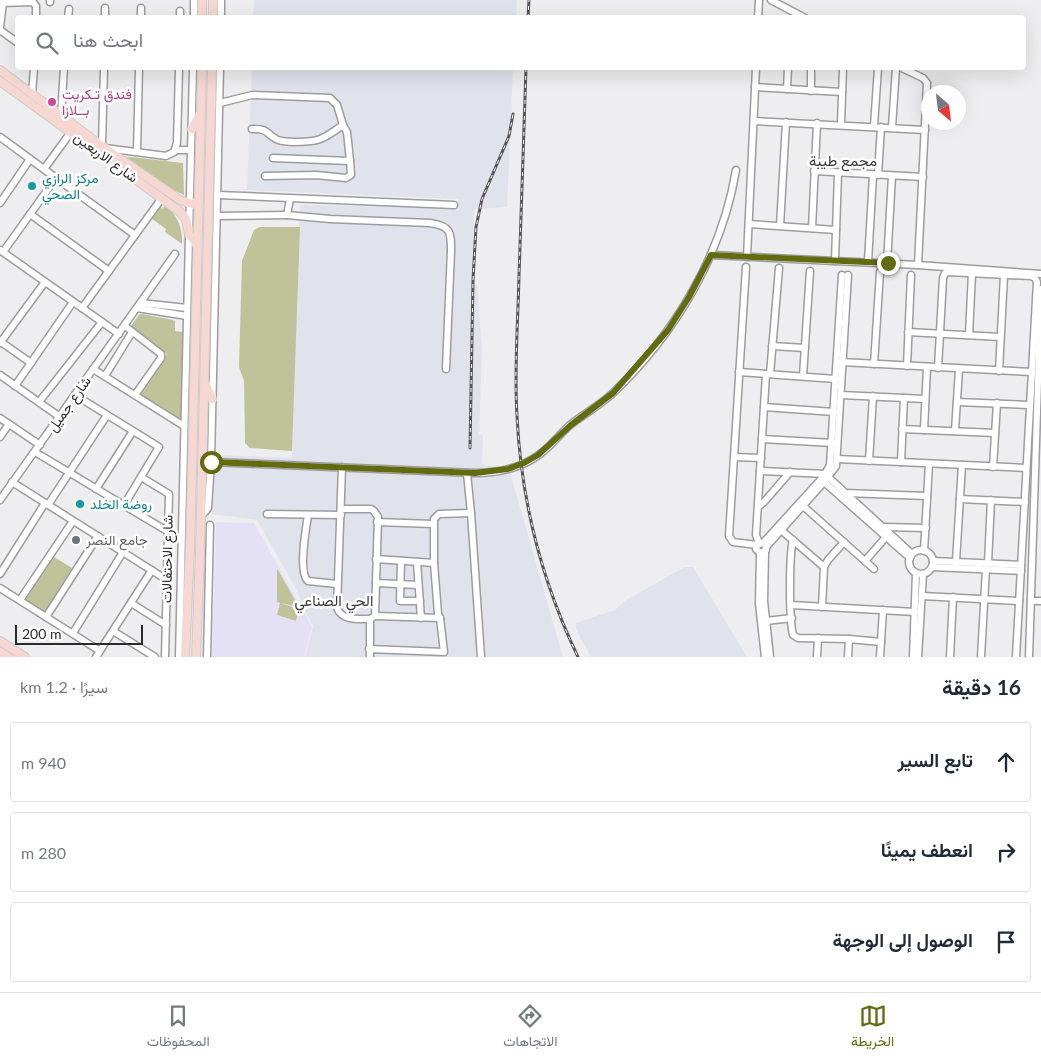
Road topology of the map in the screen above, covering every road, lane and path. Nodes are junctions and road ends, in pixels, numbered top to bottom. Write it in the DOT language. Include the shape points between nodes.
graph roads {
  1 [pos="194,0"];
  2 [pos="202,0"];
  3 [pos="759,0"];
  4 [pos="771,0"];
  5 [pos="13,1"];
  6 [pos="217,2"];
  7 [pos="2,3"];
  8 [pos="105,8"];
  9 [pos="141,8"];
  10 [pos="69,9"];
  11 [pos="790,14"];
  12 [pos="36,15"];
  13 [pos="68,15"];
  14 [pos="105,15"];
  15 [pos="141,15"];
  16 [pos="194,15"];
  17 [pos="202,15"];
  18 [pos="214,15"];
  19 [pos="220,15"];
  20 [pos="758,15"];
  21 [pos="0,28"];
  22 [pos="15,40"];
  23 [pos="0,70"];
  24 [pos="34,70"];
  25 [pos="64,70"];
  26 [pos="104,70"];
  27 [pos="140,70"];
  28 [pos="179,70"];
  29 [pos="193,70"];
  30 [pos="202,70"];
  31 [pos="212,70"];
  32 [pos="220,70"];
  33 [pos="756,70"];
  34 [pos="788,70"];
  35 [pos="812,70"];
  36 [pos="844,70"];
  37 [pos="878,70"];
  38 [pos="896,70"];
  39 [pos="906,70"];
  40 [pos="0,81"];
  41 [pos="926,85"];
  42 [pos="755,87"];
  43 [pos="787,89"];
  44 [pos="811,90"];
  45 [pos="842,92"];
  46 [pos="32,94"];
  47 [pos="220,103"];
  48 [pos="211,112"];
  49 [pos="201,113"];
  50 [pos="61,115"];
  51 [pos="754,121"];
  52 [pos="786,122"];
  53 [pos="817,123"];
  54 [pos="841,124"];
  55 [pos="343,125"];
  56 [pos="877,126"];
  57 [pos="892,127"];
  58 [pos="192,129"];
  59 [pos="252,129"];
  60 [pos="921,130"];
  61 [pos="925,130"];
  62 [pos="71,132"];
  63 [pos="0,137"];
  64 [pos="100,147"];
  65 [pos="176,150"];
  66 [pos="191,150"];
  67 [pos="137,152"];
  68 [pos="273,158"];
  69 [pos="30,159"];
  70 [pos="350,161"];
  71 [pos="44,169"];
  72 [pos="736,170"];
  73 [pos="814,171"];
  74 [pos="838,173"];
  75 [pos="876,175"];
  76 [pos="265,176"];
  77 [pos="892,176"];
  78 [pos="923,177"];
  79 [pos="56,178"];
  80 [pos="218,195"];
  81 [pos="162,198"];
  82 [pos="290,198"];
  83 [pos="0,202"];
  84 [pos="199,202"];
  85 [pos="190,204"];
  86 [pos="454,205"];
  87 [pos="30,214"];
  88 [pos="287,215"];
  89 [pos="217,216"];
  90 [pos="749,224"];
  91 [pos="780,226"];
  92 [pos="812,228"];
  93 [pos="836,230"];
  94 [pos="189,234"];
  95 [pos="135,235"];
  96 [pos="197,245"];
  97 [pos="2,251"];
  98 [pos="175,254"];
  99 [pos="711,255"];
  100 [pos="747,257"];
  101 [pos="835,261"];
  102 [pos="868,262"];
  103 [pos="888,263"];
  104 [pos="918,264"];
  105 [pos="746,267"];
  106 [pos="779,268"];
  107 [pos="810,270"];
  108 [pos="109,271"];
  109 [pos="880,272"];
  110 [pos="972,273"];
  111 [pos="1041,274"];
  112 [pos="845,275"];
  113 [pos="911,275"];
  114 [pos="1004,275"];
  115 [pos="45,282"];
  116 [pos="1041,290"];
  117 [pos="74,302"];
  118 [pos="139,306"];
  119 [pos="82,308"];
  120 [pos="187,312"];
  121 [pos="195,318"];
  122 [pos="102,322"];
  123 [pos="1040,322"];
  124 [pos="125,326"];
  125 [pos="132,332"];
  126 [pos="908,332"];
  127 [pos="940,333"];
  128 [pos="119,334"];
  129 [pos="969,335"];
  130 [pos="1000,337"];
  131 [pos="0,343"];
  132 [pos="772,346"];
  133 [pos="805,348"];
  134 [pos="1039,357"];
  135 [pos="840,362"];
  136 [pos="31,363"];
  137 [pos="874,364"];
  138 [pos="907,366"];
  139 [pos="928,367"];
  140 [pos="938,368"];
  141 [pos="93,369"];
  142 [pos="446,369"];
  143 [pos="959,369"];
  144 [pos="998,371"];
  145 [pos="739,372"];
  146 [pos="1032,372"];
  147 [pos="768,374"];
  148 [pos="0,376"];
  149 [pos="105,376"];
  150 [pos="803,376"];
  151 [pos="836,378"];
  152 [pos="205,381"];
  153 [pos="15,386"];
  154 [pos="841,395"];
  155 [pos="76,396"];
  156 [pos="135,396"];
  157 [pos="873,396"];
  158 [pos="904,398"];
  159 [pos="212,399"];
  160 [pos="925,399"];
  161 [pos="39,402"];
  162 [pos="957,402"];
  163 [pos="997,404"];
  164 [pos="1030,405"];
  165 [pos="764,407"];
  166 [pos="834,412"];
  167 [pos="107,415"];
  168 [pos="60,417"];
  169 [pos="0,418"];
  170 [pos="9,424"];
  171 [pos="184,426"];
  172 [pos="902,429"];
  173 [pos="924,430"];
  174 [pos="133,431"];
  175 [pos="955,431"];
  176 [pos="995,433"];
  177 [pos="0,437"];
  178 [pos="762,439"];
  179 [pos="833,443"];
  180 [pos="40,445"];
  181 [pos="34,452"];
  182 [pos="1038,456"];
  183 [pos="734,457"];
  184 [pos="761,458"];
  185 [pos="837,459"];
  186 [pos="869,460"];
  187 [pos="211,462"];
  188 [pos="901,462"];
  189 [pos="929,464"];
  190 [pos="962,465"];
  191 [pos="342,467"];
  192 [pos="994,467"];
  193 [pos="1026,468"];
  194 [pos="760,471"];
  195 [pos="790,472"];
  196 [pos="467,473"];
  197 [pos="69,474"];
  198 [pos="141,477"];
  199 [pos="826,478"];
  200 [pos="12,482"];
  201 [pos="96,489"];
  202 [pos="845,492"];
  203 [pos="928,496"];
  204 [pos="960,498"];
  205 [pos="0,500"];
  206 [pos="991,500"];
  207 [pos="1025,502"];
  208 [pos="46,504"];
  209 [pos="124,505"];
  210 [pos="803,506"];
  211 [pos="758,507"];
  212 [pos="341,512"];
  213 [pos="471,512"];
  214 [pos="267,514"];
  215 [pos="308,514"];
  216 [pos="201,515"];
  217 [pos="74,521"];
  218 [pos="377,522"];
  219 [pos="433,524"];
  220 [pos="210,525"];
  221 [pos="883,526"];
  222 [pos="926,528"];
  223 [pos="781,530"];
  224 [pos="167,531"];
  225 [pos="98,536"];
  226 [pos="886,537"];
  227 [pos="793,540"];
  228 [pos="844,542"];
  229 [pos="761,547"];
  230 [pos="190,551"];
  231 [pos="924,551"];
  232 [pos="123,552"];
  233 [pos="200,552"];
  234 [pos="911,556"];
  235 [pos="376,559"];
  236 [pos="401,561"];
  237 [pos="865,561"];
  238 [pos="956,561"];
  239 [pos="417,562"];
  240 [pos="434,563"];
  241 [pos="932,564"];
  242 [pos="824,566"];
  243 [pos="987,566"];
  244 [pos="874,569"];
  245 [pos="1032,569"];
  246 [pos="152,570"];
  247 [pos="1041,570"];
  248 [pos="1021,572"];
  249 [pos="0,574"];
  250 [pos="920,574"];
  251 [pos="762,575"];
  252 [pos="1032,579"];
  253 [pos="167,580"];
  254 [pos="376,583"];
  255 [pos="337,584"];
  256 [pos="401,585"];
  257 [pos="418,585"];
  258 [pos="0,588"];
  259 [pos="922,596"];
  260 [pos="953,597"];
  261 [pos="984,598"];
  262 [pos="20,600"];
  263 [pos="1019,601"];
  264 [pos="1031,601"];
  265 [pos="1041,601"];
  266 [pos="420,602"];
  267 [pos="131,603"];
  268 [pos="791,605"];
  269 [pos="822,607"];
  270 [pos="883,610"];
  271 [pos="915,612"];
  272 [pos="46,616"];
  273 [pos="373,618"];
  274 [pos="421,618"];
  275 [pos="440,618"];
  276 [pos="792,618"];
  277 [pos="766,621"];
  278 [pos="166,626"];
  279 [pos="113,631"];
  280 [pos="73,633"];
  281 [pos="818,638"];
  282 [pos="849,639"];
  283 [pos="0,641"];
  284 [pos="881,642"];
  285 [pos="916,642"];
  286 [pos="369,649"];
  287 [pos="0,652"];
  288 [pos="98,655"];
  289 [pos="444,655"];
  290 [pos="8,657"];
  291 [pos="25,657"];
  292 [pos="155,657"];
  293 [pos="165,657"];
  294 [pos="179,657"];
  295 [pos="186,657"];
  296 [pos="196,657"];
  297 [pos="206,657"];
  298 [pos="370,657"];
  299 [pos="481,657"];
  300 [pos="765,657"];
  301 [pos="770,657"];
  302 [pos="817,657"];
  303 [pos="848,657"];
  304 [pos="880,657"];
  305 [pos="913,657"];
  306 [pos="918,657"];
  307 [pos="950,657"];
  308 [pos="981,657"];
  309 [pos="1016,657"];
  310 [pos="1029,657"];
  1 -- 16 [label="street"];
  2 -- 17 [label="main road"];
  3 -- 20 [label="street"];
  4 -- 11 [label="street"];
  5 -- 7 [label="street"];
  5 -- 12 [label="street" via="35,3"];
  6 -- 18 [label="main road"];
  6 -- 19 [label="street"];
  7 -- 21 [label="street"];
  8 -- 14 [label="street"];
  9 -- 15 [label="street"];
  10 -- 13 [label="street"];
  21 -- 22 [label="street"];
  23 -- 46 [label="main road, شارع الاربعين"];
  24 -- 46 [label="street"];
  25 -- 50 [label="street"];
  26 -- 64 [label="street"];
  27 -- 67 [label="street"];
  28 -- 65 [label="street"];
  29 -- 58 [label="street"];
  30 -- 49 [label="main road"];
  31 -- 48 [label="main road"];
  32 -- 47 [label="street"];
  33 -- 42 [label="street"];
  34 -- 43 [label="street"];
  35 -- 44 [label="street"];
  36 -- 45 [label="street"];
  37 -- 56 [label="street"];
  38 -- 57 [label="street"];
  39 -- 41 [label="street" via="926,81"];
  40 -- 62 [label="main road, شارع الاربعين"];
  42 -- 43 [label="street"];
  42 -- 51 [label="street"];
  43 -- 44 [label="street"];
  44 -- 45 [label="street"];
  45 -- 54 [label="street"];
  46 -- 50 [label="main road, شارع الاربعين"];
  47 -- 48 [label="main road"];
  47 -- 55 [label="street" via="253,95 330,98 337,105"];
  47 -- 80 [label="street"];
  48 -- 152 [label="main road"];
  49 -- 58 [label="main road"];
  49 -- 84 [label="main road"];
  50 -- 64 [label="main road, شارع الاربعين"];
  51 -- 52 [label="street"];
  51 -- 90 [label="street"];
  52 -- 53 [label="street"];
  52 -- 91 [label="street"];
  53 -- 54 [label="street"];
  53 -- 73 [label="street"];
  54 -- 56 [label="street"];
  55 -- 59 [label="street" via="312,142 282,141 265,129"];
  55 -- 70 [label="street" via="347,132"];
  56 -- 57 [label="street"];
  56 -- 75 [label="street"];
  57 -- 60 [label="street"];
  58 -- 66 [label="street"];
  61 -- 78 [label="street"];
  62 -- 64 [label="main road, شارع الاربعين"];
  62 -- 71 [label="street"];
  63 -- 69 [label="street"];
  64 -- 67 [label="street"];
  64 -- 81 [label="main road, شارع الاربعين"];
  64 -- 85 [label="main road, شارع الاربعين"];
  65 -- 66 [label="street"];
  65 -- 67 [label="street" via="169,156"];
  66 -- 85 [label="street"];
  68 -- 70 [label="street"];
  69 -- 71 [label="street"];
  69 -- 83 [label="street"];
  70 -- 76 [label="street" via="351,175 346,178"];
  71 -- 79 [label="street"];
  72 -- 99 [label="street" via="729,206"];
  73 -- 74 [label="street"];
  73 -- 92 [label="street"];
  74 -- 75 [label="street"];
  74 -- 93 [label="street"];
  75 -- 77 [label="street"];
  75 -- 102 [label="street"];
  77 -- 78 [label="street"];
  77 -- 103 [label="street"];
  78 -- 104 [label="street"];
  79 -- 87 [label="street"];
  79 -- 95 [label="street"];
  80 -- 82 [label="street"];
  80 -- 89 [label="street"];
  81 -- 94 [label="main road, شارع الاربعين" via="183,215"];
  81 -- 95 [label="street"];
  82 -- 86 [label="street"];
  82 -- 88 [label="street"];
  84 -- 85 [label="main road"];
  84 -- 96 [label="main road"];
  85 -- 94 [label="street"];
  87 -- 97 [label="street"];
  87 -- 108 [label="street"];
  88 -- 89 [label="street"];
  88 -- 142 [label="street" via="430,223 448,229 451,251"];
  89 -- 159 [label="street"];
  90 -- 91 [label="street"];
  90 -- 100 [label="street"];
  91 -- 92 [label="street"];
  92 -- 93 [label="street"];
  93 -- 101 [label="street"];
  94 -- 96 [label="main road, شارع الاربعين"];
  94 -- 120 [label="street"];
  95 -- 108 [label="street"];
  96 -- 121 [label="main road"];
  97 -- 115 [label="street"];
  98 -- 118 [label="street, شارع جميل"];
  99 -- 100 [label="street"];
  99 -- 196 [label="street" via="668,330 607,399 524,463 492,472"];
  100 -- 101 [label="street"];
  101 -- 102 [label="street"];
  102 -- 103 [label="street"];
  103 -- 104 [label="street"];
  104 -- 111 [label="street"];
  105 -- 145 [label="street"];
  106 -- 132 [label="street"];
  107 -- 133 [label="street"];
  108 -- 119 [label="street"];
  109 -- 137 [label="street"];
  110 -- 114 [label="street"];
  110 -- 127 [label="street" via="947,272 943,275"];
  110 -- 129 [label="street"];
  112 -- 135 [label="street"];
  113 -- 126 [label="street"];
  114 -- 130 [label="street"];
  114 -- 146 [label="street" via="1031,276 1036,280"];
  115 -- 117 [label="street"];
  115 -- 131 [label="street"];
  116 -- 123 [label="street"];
  117 -- 119 [label="street"];
  117 -- 136 [label="street"];
  118 -- 120 [label="street"];
  118 -- 124 [label="street, شارع جميل"];
  119 -- 122 [label="street"];
  120 -- 121 [label="main road"];
  120 -- 171 [label="street"];
  121 -- 230 [label="main road"];
  122 -- 128 [label="street"];
  122 -- 161 [label="street"];
  123 -- 134 [label="street"];
  124 -- 125 [label="street"];
  124 -- 128 [label="street, شارع جميل"];
  125 -- 149 [label="street"];
  125 -- 156 [label="street" via="161,354"];
  126 -- 127 [label="street"];
  126 -- 138 [label="street"];
  127 -- 129 [label="street"];
  127 -- 140 [label="street"];
  128 -- 141 [label="street, شارع جميل"];
  129 -- 130 [label="street"];
  130 -- 144 [label="street"];
  131 -- 136 [label="street"];
  132 -- 133 [label="street"];
  132 -- 147 [label="street"];
  133 -- 150 [label="street"];
  134 -- 182 [label="street"];
  135 -- 137 [label="street"];
  135 -- 151 [label="street"];
  135 -- 154 [label="street"];
  136 -- 153 [label="street"];
  137 -- 138 [label="street"];
  138 -- 139 [label="street"];
  139 -- 140 [label="street"];
  139 -- 160 [label="street"];
  140 -- 143 [label="street"];
  141 -- 149 [label="street"];
  141 -- 155 [label="street, شارع جميل"];
  143 -- 144 [label="street"];
  143 -- 162 [label="street"];
  144 -- 146 [label="street"];
  145 -- 147 [label="street"];
  145 -- 183 [label="street"];
  146 -- 164 [label="street"];
  147 -- 150 [label="street"];
  147 -- 165 [label="street"];
  148 -- 153 [label="street"];
  149 -- 156 [label="street"];
  150 -- 151 [label="street"];
  151 -- 166 [label="street"];
  152 -- 159 [label="main road"];
  152 -- 216 [label="main road"];
  153 -- 161 [label="street"];
  154 -- 157 [label="street"];
  154 -- 185 [label="street"];
  155 -- 167 [label="street"];
  155 -- 168 [label="street, شارع جميل"];
  156 -- 171 [label="street"];
  157 -- 158 [label="street"];
  157 -- 186 [label="street"];
  158 -- 160 [label="street"];
  158 -- 172 [label="street"];
  159 -- 187 [label="street"];
  160 -- 173 [label="street"];
  161 -- 168 [label="street"];
  162 -- 163 [label="street"];
  162 -- 175 [label="street"];
  163 -- 164 [label="street"];
  163 -- 176 [label="street"];
  164 -- 193 [label="street"];
  165 -- 166 [label="street"];
  165 -- 178 [label="street"];
  166 -- 179 [label="street"];
  167 -- 174 [label="street"];
  167 -- 197 [label="street"];
  168 -- 180 [label="street, شارع جميل"];
  169 -- 170 [label="street"];
  170 -- 177 [label="street"];
  170 -- 180 [label="street"];
  171 -- 294 [label="street"];
  172 -- 173 [label="street"];
  172 -- 188 [label="street"];
  173 -- 175 [label="street"];
  174 -- 198 [label="street" via="159,447"];
  174 -- 201 [label="street"];
  175 -- 176 [label="street"];
  176 -- 192 [label="street"];
  178 -- 179 [label="street"];
  178 -- 184 [label="street"];
  179 -- 199 [label="street"];
  180 -- 181 [label="street, شارع جميل"];
  181 -- 197 [label="street"];
  181 -- 200 [label="street, شارع جميل"];
  182 -- 245 [label="street"];
  183 -- 184 [label="street"];
  183 -- 229 [label="street" via="729,538 734,543"];
  184 -- 194 [label="street"];
  185 -- 186 [label="street"];
  185 -- 199 [label="street" via="834,470"];
  186 -- 188 [label="street"];
  187 -- 191 [label="street"];
  187 -- 216 [label="street" via="208,508"];
  188 -- 189 [label="street"];
  189 -- 190 [label="street"];
  189 -- 203 [label="street"];
  190 -- 192 [label="street"];
  190 -- 204 [label="street"];
  191 -- 196 [label="street"];
  191 -- 212 [label="street"];
  192 -- 193 [label="street"];
  193 -- 207 [label="street"];
  194 -- 195 [label="street"];
  194 -- 211 [label="street"];
  195 -- 199 [label="street"];
  195 -- 211 [label="street"];
  196 -- 213 [label="street"];
  197 -- 201 [label="street"];
  197 -- 208 [label="street"];
  198 -- 209 [label="street"];
  198 -- 224 [label="street, شارع الاحتفالات" via="168,494"];
  199 -- 202 [label="street"];
  199 -- 210 [label="street"];
  199 -- 226 [label="street"];
  199 -- 229 [label="street"];
  200 -- 205 [label="street, شارع جميل"];
  200 -- 208 [label="street"];
  201 -- 209 [label="street"];
  202 -- 203 [label="street"];
  202 -- 221 [label="street"];
  203 -- 222 [label="street"];
  204 -- 206 [label="street"];
  204 -- 238 [label="street"];
  206 -- 207 [label="street"];
  206 -- 243 [label="street"];
  207 -- 248 [label="street"];
  208 -- 217 [label="street"];
  208 -- 249 [label="street"];
  209 -- 224 [label="street"];
  210 -- 223 [label="street"];
  210 -- 228 [label="street"];
  211 -- 229 [label="street" via="756,538"];
  212 -- 215 [label="street"];
  212 -- 218 [label="street" via="372,510 377,515"];
  212 -- 255 [label="street"];
  213 -- 219 [label="street" via="439,514"];
  213 -- 299 [label="street"];
  214 -- 215 [label="street"];
  215 -- 255 [label="street" via="303,574 308,581"];
  216 -- 233 [label="main road"];
  217 -- 225 [label="street"];
  217 -- 262 [label="street"];
  218 -- 219 [label="street"];
  218 -- 235 [label="street"];
  219 -- 240 [label="street"];
  220 -- 297 [label="street"];
  221 -- 222 [label="street"];
  221 -- 234 [label="street"];
  222 -- 231 [label="street"];
  223 -- 227 [label="street"];
  223 -- 229 [label="street"];
  224 -- 253 [label="street, شارع الاحتفالات"];
  225 -- 232 [label="street"];
  225 -- 272 [label="street"];
  226 -- 234 [label="street"];
  226 -- 237 [label="street"];
  227 -- 242 [label="street"];
  227 -- 268 [label="street"];
  228 -- 237 [label="street"];
  228 -- 242 [label="street"];
  229 -- 251 [label="street"];
  230 -- 233 [label="main road"];
  230 -- 295 [label="main road"];
  231 -- 234 [label="street" via="917,551"];
  231 -- 241 [label="street" via="929,553"];
  232 -- 246 [label="street"];
  232 -- 280 [label="street"];
  233 -- 296 [label="main road"];
  234 -- 250 [label="street" via="910,568"];
  235 -- 236 [label="street"];
  235 -- 254 [label="street"];
  236 -- 239 [label="street"];
  236 -- 256 [label="street"];
  237 -- 244 [label="street"];
  238 -- 241 [label="street"];
  238 -- 243 [label="street"];
  239 -- 240 [label="street"];
  239 -- 257 [label="street"];
  240 -- 275 [label="street"];
  241 -- 243 [label="street"];
  241 -- 250 [label="street" via="929,571"];
  242 -- 269 [label="street"];
  243 -- 248 [label="street"];
  243 -- 261 [label="street"];
  245 -- 247 [label="street"];
  245 -- 252 [label="street"];
  246 -- 253 [label="street"];
  246 -- 267 [label="street"];
  248 -- 252 [label="street"];
  248 -- 263 [label="street"];
  250 -- 259 [label="street"];
  250 -- 271 [label="street"];
  251 -- 277 [label="street"];
  251 -- 300 [label="street" via="760,615"];
  252 -- 264 [label="street"];
  253 -- 278 [label="street, شارع الاحتفالات"];
  254 -- 256 [label="street"];
  254 -- 273 [label="street"];
  255 -- 273 [label="street" via="339,613 346,617"];
  256 -- 257 [label="street"];
  256 -- 266 [label="street" via="400,600"];
  257 -- 266 [label="street"];
  258 -- 262 [label="street"];
  259 -- 260 [label="street"];
  259 -- 285 [label="street"];
  260 -- 261 [label="street"];
  260 -- 307 [label="street"];
  261 -- 263 [label="street"];
  261 -- 308 [label="street"];
  262 -- 272 [label="street"];
  263 -- 309 [label="street"];
  264 -- 265 [label="street"];
  264 -- 310 [label="street"];
  266 -- 274 [label="street"];
  267 -- 278 [label="street"];
  267 -- 279 [label="street"];
  268 -- 269 [label="street"];
  268 -- 276 [label="street"];
  269 -- 270 [label="street"];
  270 -- 271 [label="street"];
  270 -- 284 [label="street"];
  271 -- 285 [label="street"];
  272 -- 280 [label="street"];
  273 -- 274 [label="street"];
  273 -- 286 [label="street"];
  274 -- 275 [label="street"];
  275 -- 289 [label="street"];
  276 -- 277 [label="street"];
  276 -- 281 [label="street" via="795,636"];
  277 -- 301 [label="street"];
  278 -- 293 [label="street, شارع الاحتفالات"];
  279 -- 288 [label="street"];
  279 -- 292 [label="street"];
  280 -- 288 [label="street"];
  281 -- 282 [label="street"];
  281 -- 302 [label="street"];
  282 -- 284 [label="street"];
  282 -- 303 [label="street"];
  283 -- 291 [label="main road"];
  284 -- 304 [label="street"];
  285 -- 305 [label="street"];
  285 -- 306 [label="street"];
  286 -- 289 [label="street"];
  286 -- 298 [label="street"];
  287 -- 290 [label="main road"];
}
